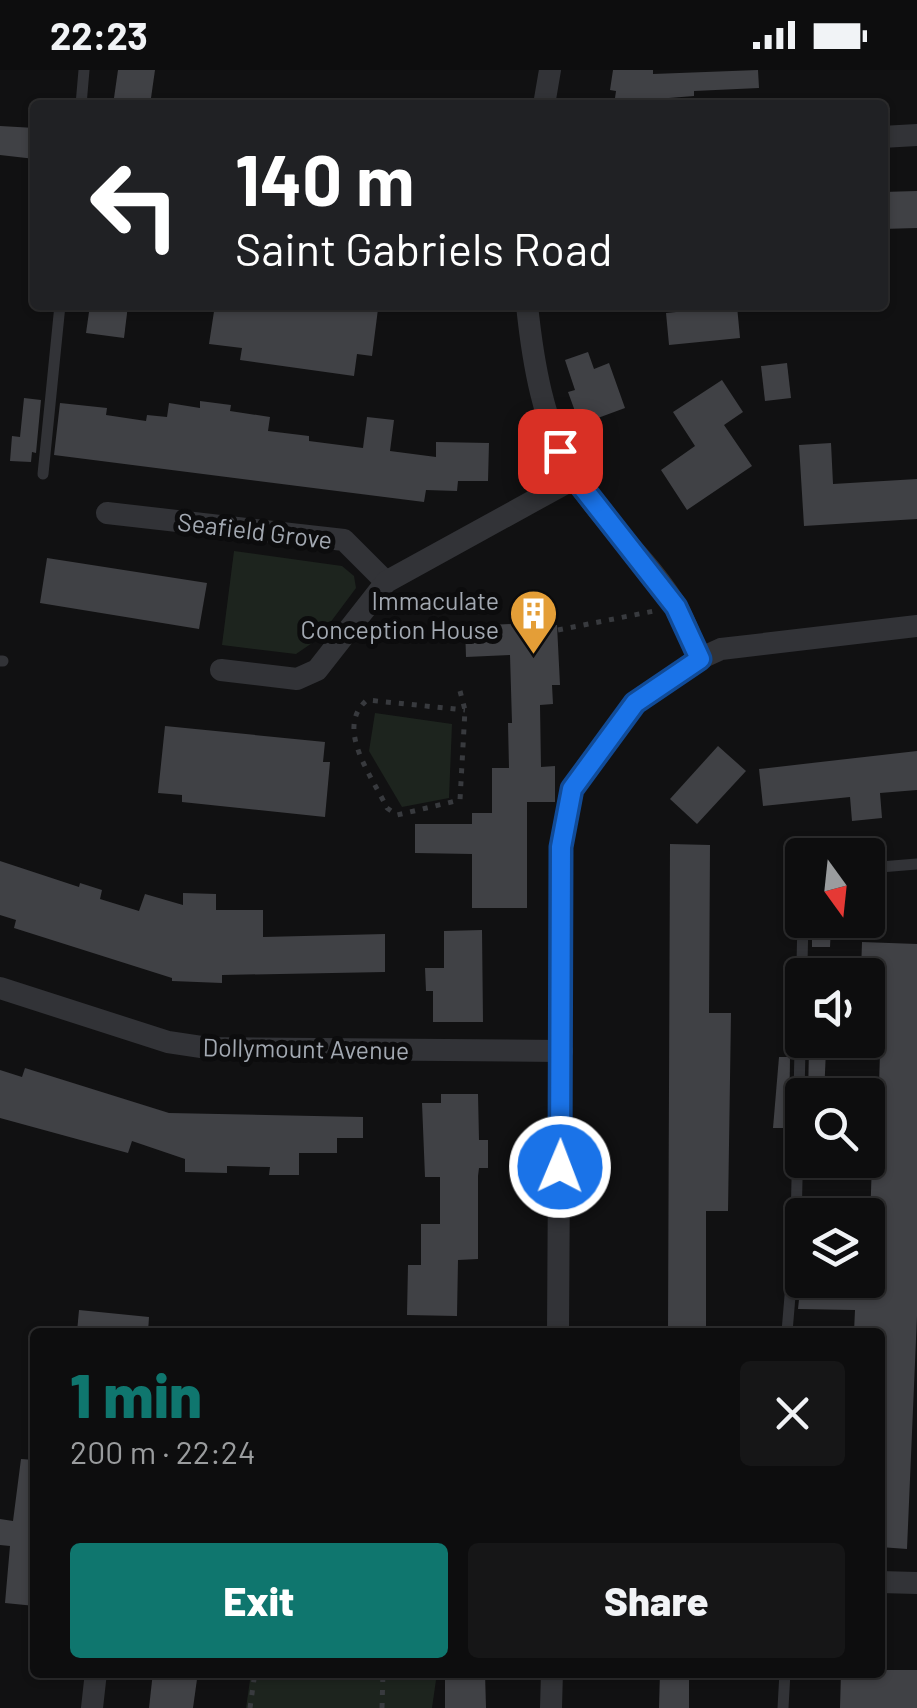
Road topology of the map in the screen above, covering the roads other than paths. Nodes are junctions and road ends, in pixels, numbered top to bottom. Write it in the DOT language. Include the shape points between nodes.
graph roads {
  1 [pos="84,70"];
  2 [pos="550,70"];
  3 [pos="81,100"];
  4 [pos="545,100"];
  5 [pos="917,136"];
  6 [pos="888,138"];
  7 [pos="59,310"];
  8 [pos="528,310"];
  9 [pos="43,474"];
  10 [pos="575,478"];
  11 [pos="107,513"];
  12 [pos="386,582"];
  13 [pos="917,626"];
  14 [pos="700,659"];
  15 [pos="221,670"];
  16 [pos="917,864"];
  17 [pos="885,867"];
  18 [pos="803,938"];
  19 [pos="0,988"];
  20 [pos="562,1051"];
  21 [pos="558,1328"];
  22 [pos="788,1328"];
  23 [pos="885,1582"];
  24 [pos="917,1583"];
  25 [pos="95,1678"];
  26 [pos="552,1678"];
  27 [pos="785,1678"];
  28 [pos="92,1708"];
  29 [pos="551,1708"];
  30 [pos="784,1708"];
  1 -- 3 [label="lane"];
  2 -- 4 [label="street"];
  5 -- 6 [label="street"];
  7 -- 9 [label="lane"];
  8 -- 10 [label="street" via="546,414"];
  10 -- 12 [label="street"];
  10 -- 14 [label="street" via="676,607"];
  11 -- 12 [label="street, Seafield Grove" via="344,540"];
  12 -- 15 [label="street" via="316,670 297,679"];
  13 -- 14 [label="street" via="722,649"];
  14 -- 20 [label="street" via="635,703 572,789 561,847"];
  16 -- 17 [label="lane"];
  18 -- 22 [label="lane"];
  19 -- 20 [label="street, Dollymount Avenue" via="168,1042 208,1048"];
  20 -- 21 [label="street"];
  23 -- 24 [label="street"];
  25 -- 28 [label="street"];
  26 -- 29 [label="street"];
  27 -- 30 [label="lane"];
}
